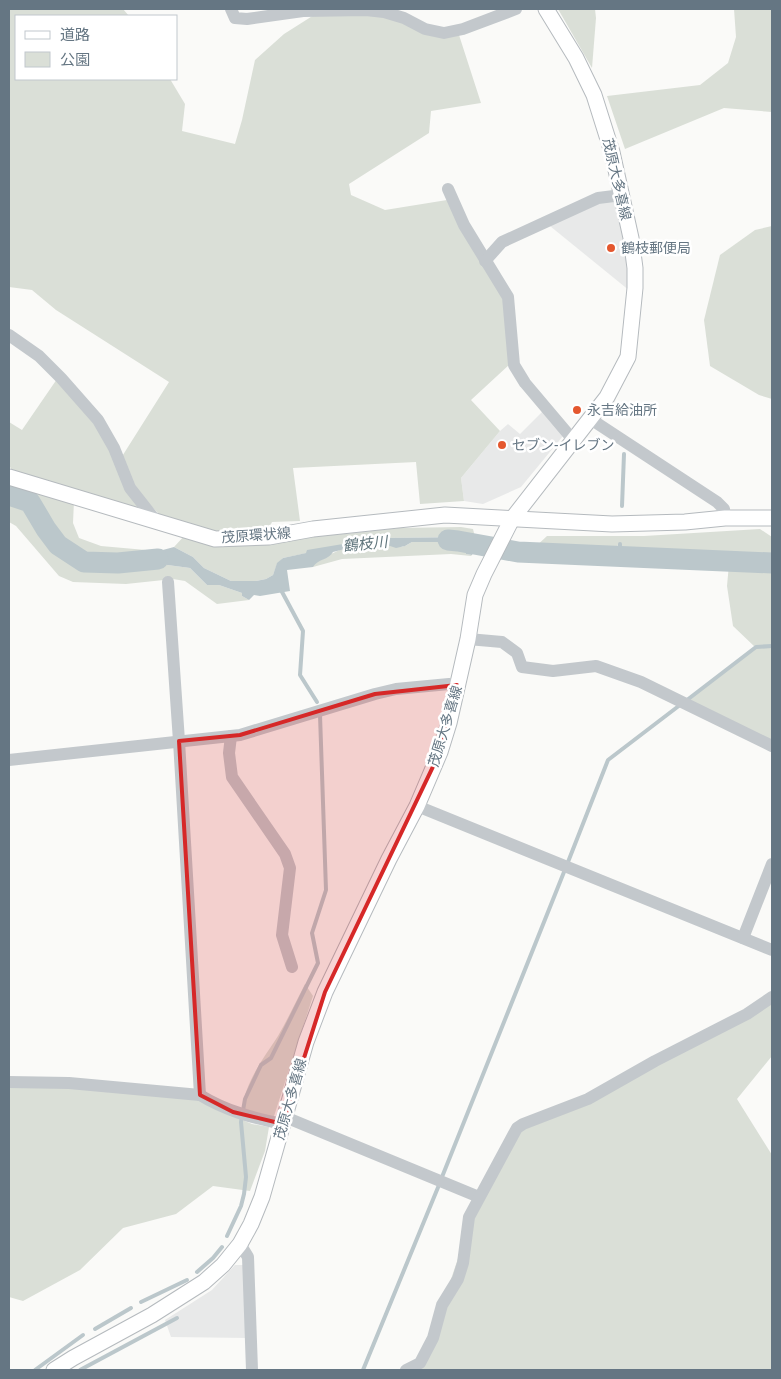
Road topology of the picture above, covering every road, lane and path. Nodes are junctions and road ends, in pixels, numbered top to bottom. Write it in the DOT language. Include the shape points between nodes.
graph roads {
  1 [pos="231,9"];
  2 [pos="516,9"];
  3 [pos="546,9"];
  4 [pos="366,10"];
  5 [pos="448,189"];
  6 [pos="622,195"];
  7 [pos="485,261"];
  8 [pos="9,334"];
  9 [pos="589,418"];
  10 [pos="574,441"];
  11 [pos="9,477"];
  12 [pos="725,518"];
  13 [pos="772,518"];
  14 [pos="156,521"];
  15 [pos="509,526"];
  16 [pos="168,582"];
  17 [pos="468,638"];
  18 [pos="457,685"];
  19 [pos="231,736"];
  20 [pos="180,741"];
  21 [pos="772,746"];
  22 [pos="9,760"];
  23 [pos="416,806"];
  24 [pos="772,864"];
  25 [pos="743,938"];
  26 [pos="772,950"];
  27 [pos="292,967"];
  28 [pos="772,997"];
  29 [pos="9,1082"];
  30 [pos="200,1095"];
  31 [pos="284,1120"];
  32 [pos="479,1197"];
  33 [pos="240,1244"];
  34 [pos="54,1370"];
  35 [pos="252,1370"];
  36 [pos="406,1370"];
  1 -- 4 [label="street" via="235,18 303,11"];
  2 -- 4 [label="street" via="444,33 425,29 384,12"];
  3 -- 6 [label="main road, 茂原大多喜線" via="576,58 594,96"];
  5 -- 7 [label="street"];
  6 -- 7 [label="street" via="598,198 502,242"];
  6 -- 9 [label="main road, 茂原大多喜線" via="635,268 631,338 628,357 618,378"];
  7 -- 10 [label="street" via="508,297 514,365 525,383"];
  8 -- 14 [label="street" via="39,356 98,420 114,448 130,488"];
  9 -- 10 [label="main road, 茂原大多喜線"];
  9 -- 12 [label="street" via="718,502"];
  10 -- 15 [label="main road, 茂原大多喜線"];
  11 -- 14 [label="main road, 茂原環状線"];
  12 -- 13 [label="main road, 茂原環状線"];
  12 -- 15 [label="main road, 茂原環状線" via="686,522"];
  14 -- 15 [label="main road, 茂原環状線" via="215,539 269,537 445,515"];
  15 -- 17 [label="main road, 茂原大多喜線" via="475,595"];
  16 -- 20 [label="street"];
  17 -- 18 [label="main road, 茂原大多喜線"];
  17 -- 21 [label="street" via="511,646 522,667 553,671 596,666 641,682"];
  18 -- 19 [label="street" via="396,689"];
  18 -- 23 [label="main road, 茂原大多喜線" via="440,752"];
  19 -- 20 [label="street"];
  19 -- 27 [label="street" via="232,777 288,861 282,936"];
  20 -- 22 [label="street"];
  20 -- 30 [label="street"];
  23 -- 25 [label="street"];
  23 -- 31 [label="main road, 茂原大多喜線" via="325,992 306,1042"];
  24 -- 25 [label="street"];
  25 -- 26 [label="street"];
  28 -- 32 [label="street" via="747,1014 588,1099 517,1128"];
  29 -- 30 [label="street" via="69,1083"];
  30 -- 31 [label="street" via="233,1112 258,1119"];
  31 -- 32 [label="street"];
  31 -- 33 [label="main road, 茂原大多喜線" via="262,1198"];
  32 -- 36 [label="street" via="469,1217 458,1279 442,1305 433,1338 420,1363"];
  33 -- 34 [label="main road, 茂原大多喜線" via="224,1265 204,1282"];
  33 -- 35 [label="street" via="248,1257"];
}
